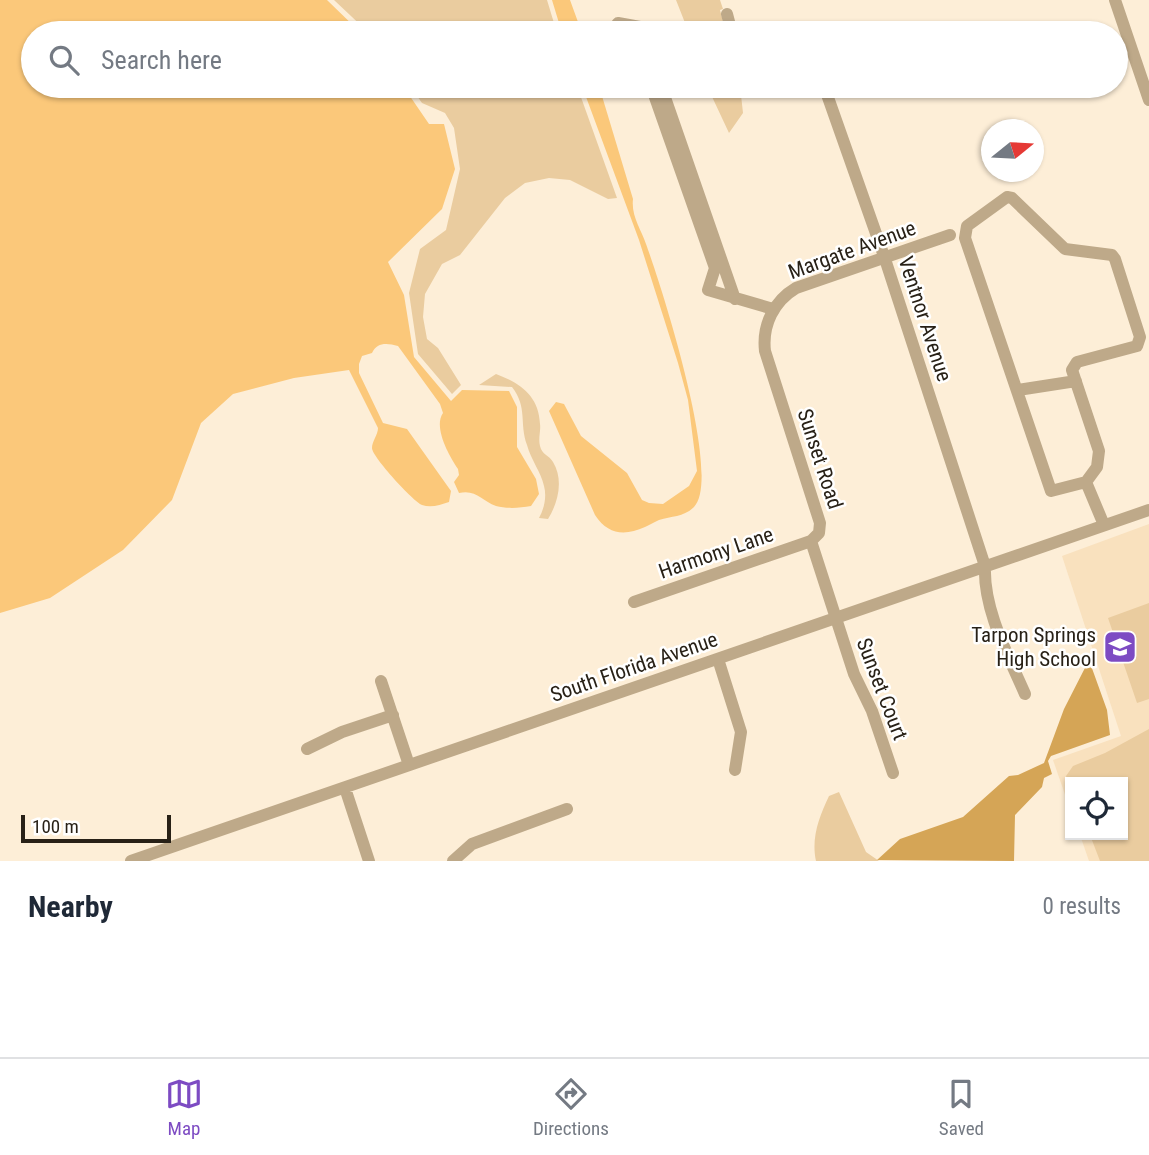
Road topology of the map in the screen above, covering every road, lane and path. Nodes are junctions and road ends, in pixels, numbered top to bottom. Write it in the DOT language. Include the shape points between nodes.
graph roads {
  1 [pos="1115,0"];
  2 [pos="727,14"];
  3 [pos="729,21"];
  4 [pos="1122,21"];
  5 [pos="1128,38"];
  6 [pos="655,98"];
  7 [pos="666,98"];
  8 [pos="828,98"];
  9 [pos="1149,100"];
  10 [pos="950,235"];
  11 [pos="885,258"];
  12 [pos="735,299"];
  13 [pos="773,309"];
  14 [pos="1076,381"];
  15 [pos="1018,390"];
  16 [pos="1086,482"];
  17 [pos="1149,510"];
  18 [pos="1104,525"];
  19 [pos="811,541"];
  20 [pos="985,566"];
  21 [pos="634,602"];
  22 [pos="836,618"];
  23 [pos="718,659"];
  24 [pos="381,681"];
  25 [pos="1025,694"];
  26 [pos="393,715"];
  27 [pos="307,749"];
  28 [pos="409,765"];
  29 [pos="734,770"];
  30 [pos="893,773"];
  31 [pos="345,788"];
  32 [pos="567,809"];
  33 [pos="135,860"];
  34 [pos="369,861"];
  35 [pos="453,861"];
  1 -- 4 [label="street"];
  2 -- 3 [label="street"];
  5 -- 9 [label="street"];
  6 -- 12 [label="street" via="715,268 708,290"];
  7 -- 12 [label="street"];
  8 -- 11 [label="street, Ventnor Avenue"];
  10 -- 11 [label="street, Margate Avenue"];
  11 -- 13 [label="street, Margate Avenue" via="800,285"];
  11 -- 20 [label="street, Ventnor Avenue"];
  12 -- 13 [label="street"];
  13 -- 19 [label="street, Sunset Road" via="765,351 820,520 819,533"];
  14 -- 15 [label="street"];
  14 -- 15 [label="street" via="1072,370 1077,362 1137,346 1140,341 1115,259 1108,254 1065,249 1007,197 964,233"];
  14 -- 16 [label="street" via="1099,451 1097,467"];
  15 -- 16 [label="street" via="1051,491"];
  16 -- 18 [label="street"];
  17 -- 18 [label="street, South Florida Avenue"];
  18 -- 20 [label="street, South Florida Avenue"];
  19 -- 21 [label="street, Harmony Lane"];
  19 -- 22 [label="street, Sunset Road"];
  20 -- 22 [label="street, South Florida Avenue"];
  20 -- 25 [label="street, Ventnor Avenue" via="995,619"];
  22 -- 23 [label="street, South Florida Avenue"];
  22 -- 30 [label="street, Sunset Court"];
  23 -- 28 [label="street, South Florida Avenue"];
  23 -- 29 [label="street" via="741,732"];
  24 -- 26 [label="street"];
  26 -- 27 [label="street"];
  26 -- 28 [label="street"];
  28 -- 31 [label="street, South Florida Avenue"];
  31 -- 33 [label="street, South Florida Avenue"];
  31 -- 34 [label="street"];
  32 -- 35 [label="street" via="472,844"];
}
